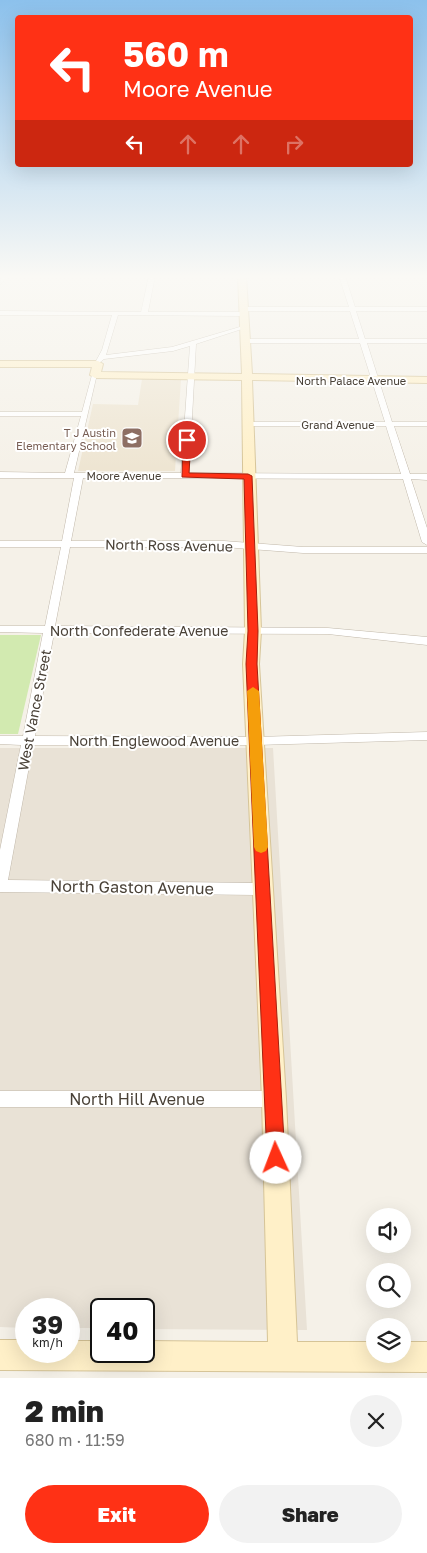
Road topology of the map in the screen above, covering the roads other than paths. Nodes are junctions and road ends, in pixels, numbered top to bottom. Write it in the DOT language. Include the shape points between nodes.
graph roads {
  1 [pos="107,340"];
  2 [pos="201,340"];
  3 [pos="245,340"];
  4 [pos="353,340"];
  5 [pos="364,342"];
  6 [pos="427,342"];
  7 [pos="194,343"];
  8 [pos="100,361"];
  9 [pos="0,364"];
  10 [pos="95,375"];
  11 [pos="192,375"];
  12 [pos="246,377"];
  13 [pos="376,380"];
  14 [pos="427,380"];
  15 [pos="0,414"];
  16 [pos="84,414"];
  17 [pos="248,424"];
  18 [pos="391,424"];
  19 [pos="427,424"];
  20 [pos="0,475"];
  21 [pos="74,475"];
  22 [pos="185,476"];
  23 [pos="248,476"];
  24 [pos="407,476"];
  25 [pos="427,476"];
  26 [pos="427,542"];
  27 [pos="0,544"];
  28 [pos="66,544"];
  29 [pos="250,546"];
  30 [pos="427,550"];
  31 [pos="0,629"];
  32 [pos="49,630"];
  33 [pos="253,631"];
  34 [pos="427,641"];
  35 [pos="427,736"];
  36 [pos="0,740"];
  37 [pos="28,740"];
  38 [pos="256,740"];
  39 [pos="0,885"];
  40 [pos="263,889"];
  41 [pos="0,1099"];
  42 [pos="274,1099"];
  43 [pos="0,1355"];
  44 [pos="283,1356"];
  45 [pos="427,1357"];
  1 -- 8 [label="street, West Vance Street"];
  2 -- 7 [label="street"];
  3 -- 12 [label="street"];
  4 -- 5 [label="street"];
  5 -- 6 [label="street"];
  5 -- 13 [label="street"];
  7 -- 8 [label="street"];
  7 -- 11 [label="street"];
  8 -- 9 [label="street"];
  8 -- 10 [label="street, West Vance Street"];
  10 -- 11 [label="street, North Palace Avenue"];
  10 -- 16 [label="street, West Vance Street"];
  11 -- 12 [label="street, North Palace Avenue"];
  11 -- 22 [label="street"];
  12 -- 13 [label="street, North Palace Avenue"];
  12 -- 17 [label="street"];
  13 -- 14 [label="street, North Palace Avenue"];
  13 -- 18 [label="street"];
  15 -- 16 [label="street"];
  16 -- 21 [label="street, West Vance Street"];
  17 -- 18 [label="street, Grand Avenue"];
  17 -- 23 [label="street"];
  18 -- 19 [label="street, Grand Avenue"];
  18 -- 24 [label="street"];
  20 -- 21 [label="street, Moore Avenue"];
  21 -- 22 [label="street, Moore Avenue"];
  21 -- 28 [label="street, West Vance Street"];
  22 -- 23 [label="street, Moore Avenue"];
  23 -- 24 [label="street, Moore Avenue"];
  23 -- 29 [label="street"];
  24 -- 25 [label="street, Moore Avenue"];
  24 -- 26 [label="street"];
  27 -- 28 [label="street, North Ross Avenue"];
  28 -- 29 [label="street, North Ross Avenue"];
  28 -- 32 [label="street, West Vance Street"];
  29 -- 30 [label="street, North Ross Avenue" via="303,550"];
  29 -- 33 [label="street"];
  31 -- 32 [label="street, North Confederate Avenue"];
  32 -- 33 [label="street, North Confederate Avenue"];
  32 -- 37 [label="street, West Vance Street"];
  33 -- 34 [label="street, North Confederate Avenue" via="328,631"];
  33 -- 38 [label="street" via="251,664"];
  35 -- 38 [label="street, North Englewood Avenue"];
  36 -- 37 [label="street, North Englewood Avenue"];
  37 -- 38 [label="street, North Englewood Avenue"];
  37 -- 39 [label="street, West Vance Street"];
  38 -- 40 [label="street"];
  39 -- 40 [label="street, North Gaston Avenue"];
  40 -- 42 [label="street"];
  41 -- 42 [label="street, North Hill Avenue"];
  42 -- 44 [label="street"];
  43 -- 44 [label="street"];
  44 -- 45 [label="street"];
}
